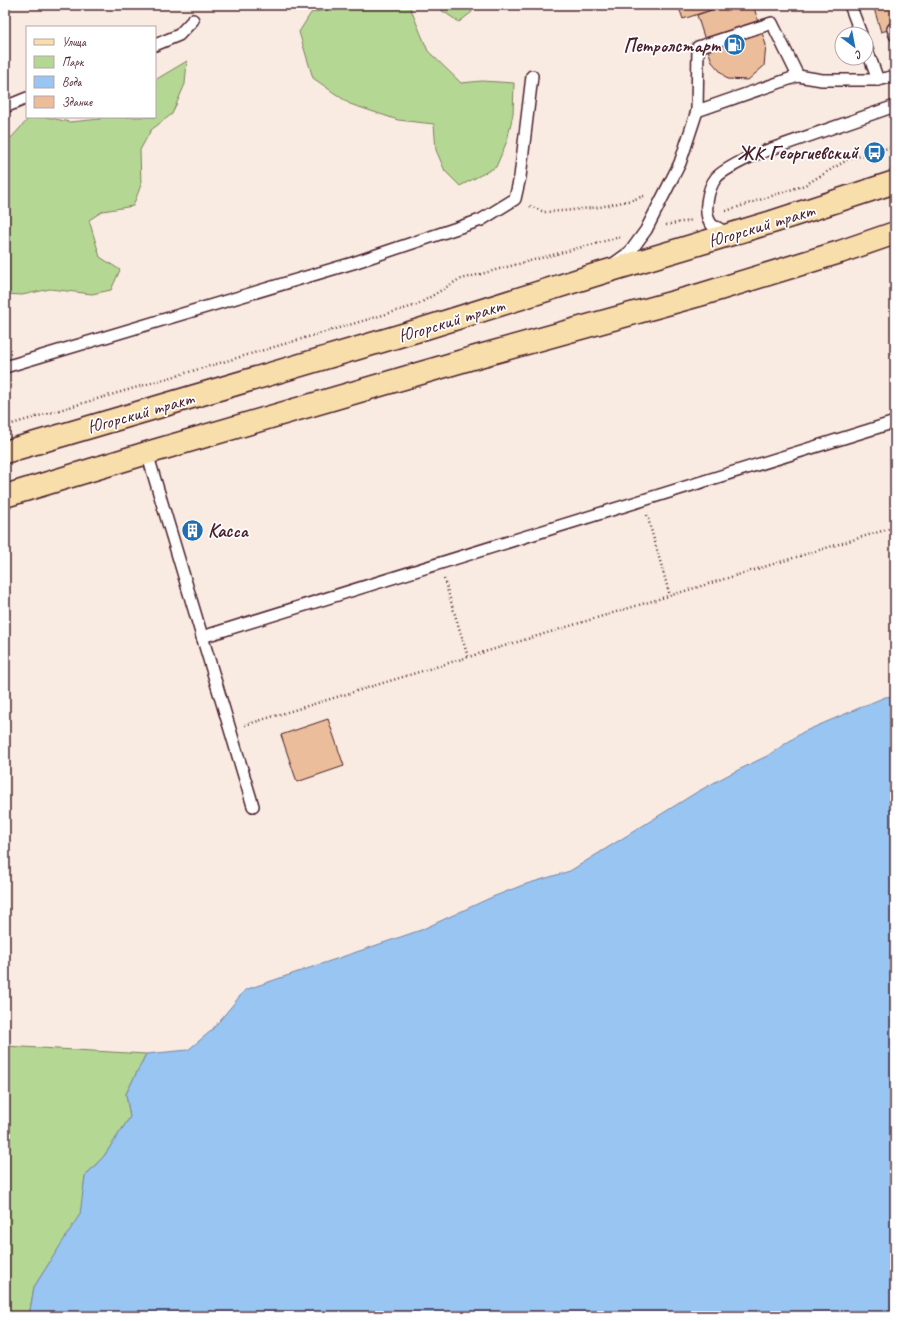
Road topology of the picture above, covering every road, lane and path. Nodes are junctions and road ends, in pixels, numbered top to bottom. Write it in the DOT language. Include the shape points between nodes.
graph roads {
  1 [pos="850,5"];
  2 [pos="193,20"];
  3 [pos="858,26"];
  4 [pos="156,45"];
  5 [pos="873,66"];
  6 [pos="532,76"];
  7 [pos="798,76"];
  8 [pos="895,76"];
  9 [pos="878,80"];
  10 [pos="26,98"];
  11 [pos="895,106"];
  12 [pos="5,107"];
  13 [pos="697,111"];
  14 [pos="895,146"];
  15 [pos="895,182"];
  16 [pos="667,188"];
  17 [pos="515,198"];
  18 [pos="708,216"];
  19 [pos="646,230"];
  20 [pos="740,231"];
  21 [pos="895,233"];
  22 [pos="601,273"];
  23 [pos="5,367"];
  24 [pos="895,422"];
  25 [pos="5,426"];
  26 [pos="5,452"];
  27 [pos="147,453"];
  28 [pos="5,496"];
  29 [pos="642,501"];
  30 [pos="895,527"];
  31 [pos="439,564"];
  32 [pos="670,596"];
  33 [pos="202,637"];
  34 [pos="468,657"];
  35 [pos="230,730"];
  36 [pos="252,806"];
  1 -- 3 [label="lane"];
  2 -- 4 [label="lane" via="179,35"];
  5 -- 9 [label="lane"];
  6 -- 17 [label="lane" via="520,177"];
  7 -- 9 [label="lane" via="822,80"];
  7 -- 13 [label="lane"];
  7 -- 13 [label="lane" via="772,23 698,47"];
  8 -- 9 [label="lane"];
  10 -- 12 [label="lane"];
  11 -- 18 [label="lane" via="737,163 717,177 709,193"];
  13 -- 16 [label="lane" via="680,163"];
  14 -- 18 [label="path" via="847,160 805,185"];
  15 -- 20 [label="main road, Югорский тракт"];
  16 -- 17 [label="path" via="632,200 563,211 544,212"];
  16 -- 19 [label="lane"];
  17 -- 23 [label="lane" via="480,220 353,263"];
  18 -- 19 [label="path"];
  18 -- 20 [label="lane" via="712,225 725,232"];
  19 -- 22 [label="lane" via="630,252"];
  19 -- 25 [label="path" via="458,280 417,305"];
  20 -- 22 [label="main road, Югорский тракт"];
  21 -- 27 [label="main road" via="703,294"];
  22 -- 26 [label="main road, Югорский тракт" via="416,331"];
  24 -- 29 [label="lane"];
  27 -- 28 [label="main road"];
  27 -- 33 [label="lane"];
  29 -- 31 [label="lane"];
  29 -- 32 [label="path"];
  30 -- 32 [label="path"];
  31 -- 33 [label="lane"];
  31 -- 34 [label="path"];
  32 -- 34 [label="path"];
  33 -- 35 [label="lane"];
  34 -- 35 [label="path"];
  35 -- 36 [label="lane"];
}
